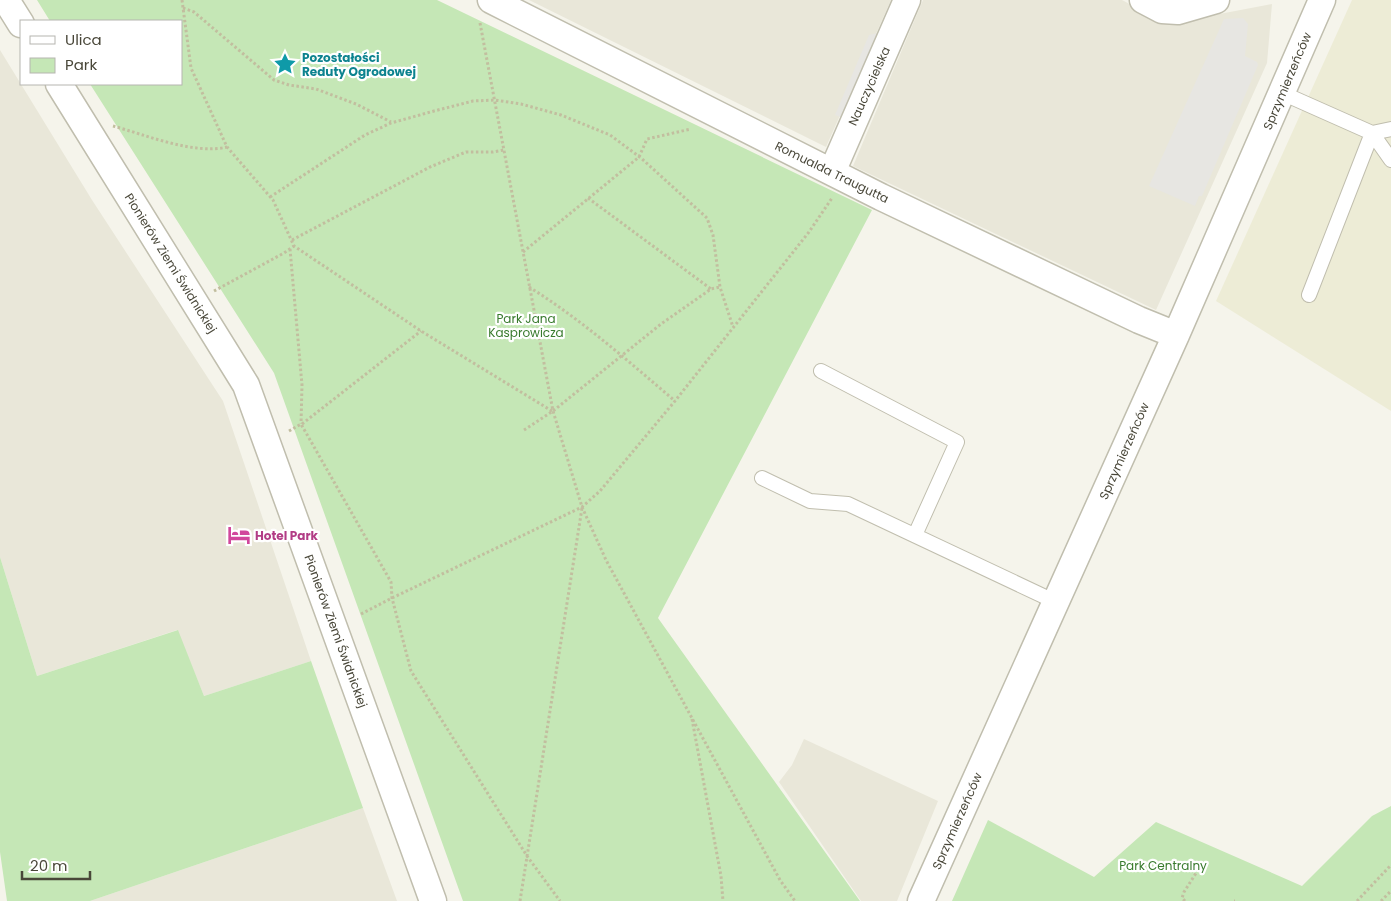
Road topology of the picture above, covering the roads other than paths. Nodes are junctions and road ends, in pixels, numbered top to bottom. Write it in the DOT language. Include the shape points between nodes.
graph roads {
  1 [pos="6,0"];
  2 [pos="907,0"];
  3 [pos="1143,0"];
  4 [pos="1216,0"];
  5 [pos="1322,0"];
  6 [pos="485,8"];
  7 [pos="20,22"];
  8 [pos="60,85"];
  9 [pos="1282,93"];
  10 [pos="1391,130"];
  11 [pos="1372,133"];
  12 [pos="1391,160"];
  13 [pos="832,172"];
  14 [pos="1309,295"];
  15 [pos="1176,335"];
  16 [pos="821,371"];
  17 [pos="762,478"];
  18 [pos="915,535"];
  19 [pos="1056,602"];
  20 [pos="433,901"];
  21 [pos="921,901"];
  1 -- 7 [label="street"];
  2 -- 13 [label="street, Nauczycielska"];
  3 -- 4 [label="street" via="1162,10 1178,10"];
  5 -- 9 [label="street, Sprzymierzeńców"];
  6 -- 13 [label="street, Romualda Traugutta"];
  8 -- 20 [label="street, Pionierów Ziemi Świdnickiej" via="246,385"];
  9 -- 11 [label="lane"];
  9 -- 15 [label="street, Sprzymierzeńców"];
  10 -- 11 [label="lane"];
  11 -- 12 [label="lane"];
  11 -- 14 [label="lane"];
  13 -- 15 [label="street, Romualda Traugutta" via="1130,316"];
  15 -- 19 [label="street, Sprzymierzeńców"];
  16 -- 18 [label="lane" via="957,442"];
  17 -- 18 [label="lane" via="810,501 848,504"];
  18 -- 19 [label="lane"];
  19 -- 21 [label="street, Sprzymierzeńców"];
}
